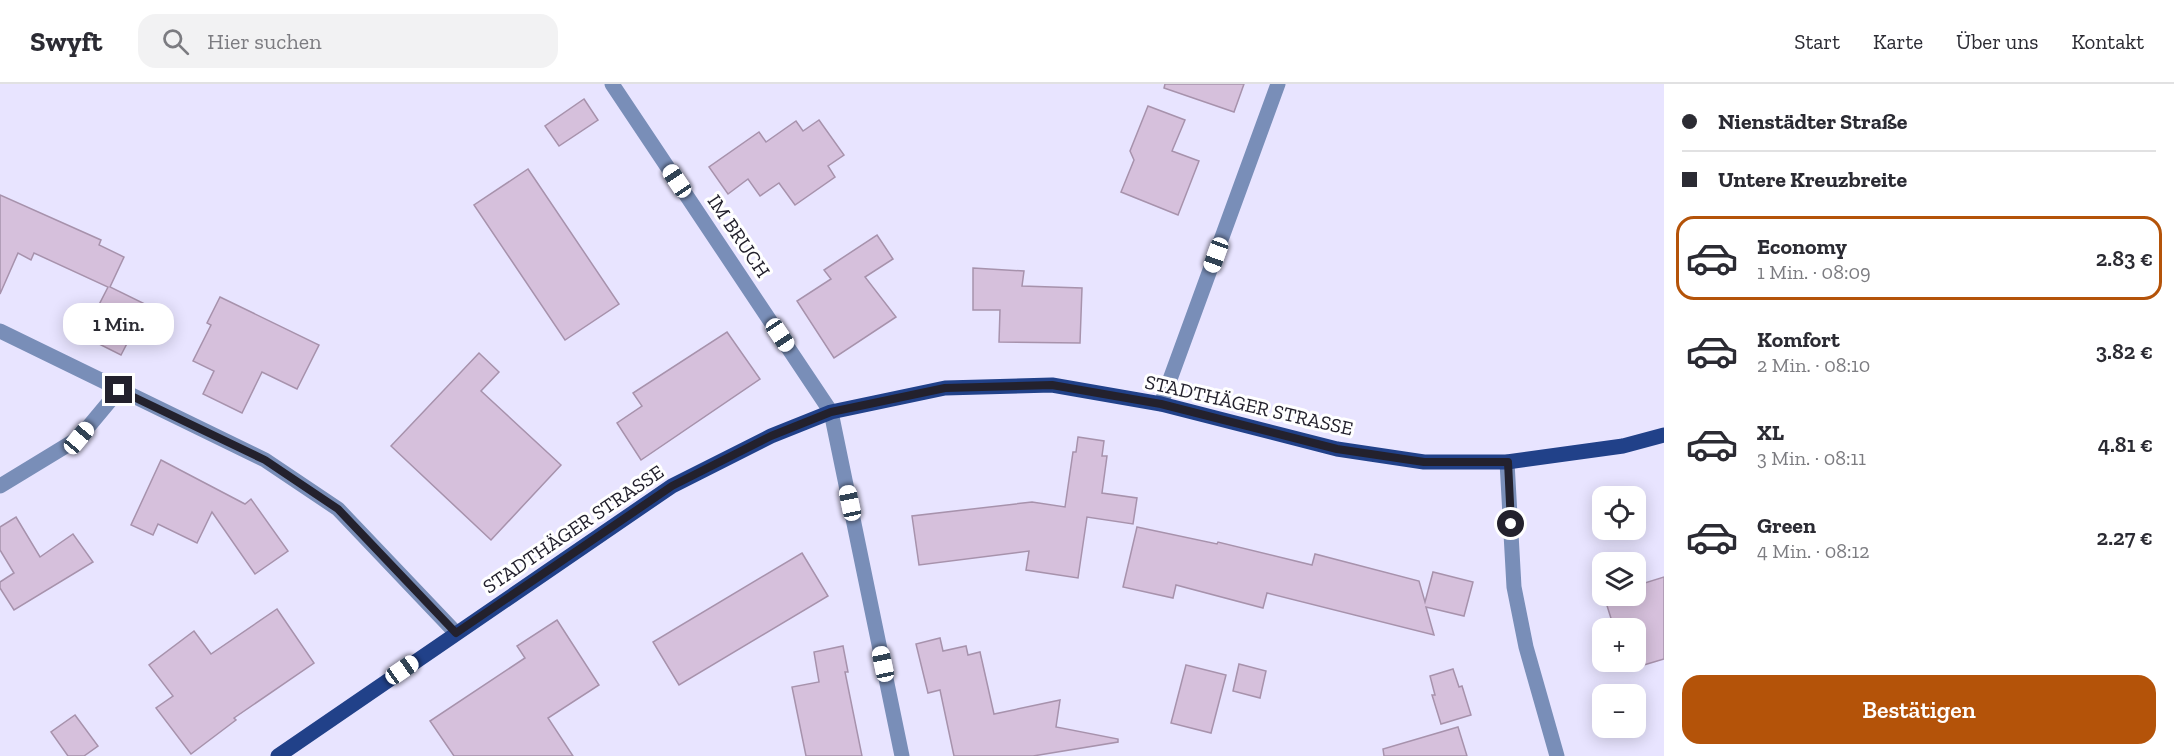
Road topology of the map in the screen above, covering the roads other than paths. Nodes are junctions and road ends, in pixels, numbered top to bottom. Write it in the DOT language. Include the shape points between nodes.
graph roads {
  1 [pos="612,84"];
  2 [pos="1278,84"];
  3 [pos="0,331"];
  4 [pos="119,390"];
  5 [pos="1161,404"];
  6 [pos="831,412"];
  7 [pos="1664,435"];
  8 [pos="1508,462"];
  9 [pos="0,486"];
  10 [pos="456,633"];
  11 [pos="278,756"];
  12 [pos="902,756"];
  13 [pos="1557,756"];
  1 -- 6 [label="street, IM BRUCH"];
  2 -- 5 [label="street"];
  3 -- 4 [label="street"];
  4 -- 9 [label="street" via="79,438"];
  4 -- 10 [label="street" via="265,460 338,509"];
  5 -- 6 [label="main road, STADTHÄGER STRASSE" via="1052,385 945,388"];
  5 -- 8 [label="main road, STADTHÄGER STRASSE" via="1337,449 1424,462"];
  6 -- 10 [label="main road, STADTHÄGER STRASSE" via="771,436 672,486"];
  6 -- 12 [label="street"];
  7 -- 8 [label="main road, STADTHÄGER STRASSE" via="1623,446"];
  8 -- 13 [label="street" via="1514,587 1526,647"];
  10 -- 11 [label="main road, STADTHÄGER STRASSE"];
}
